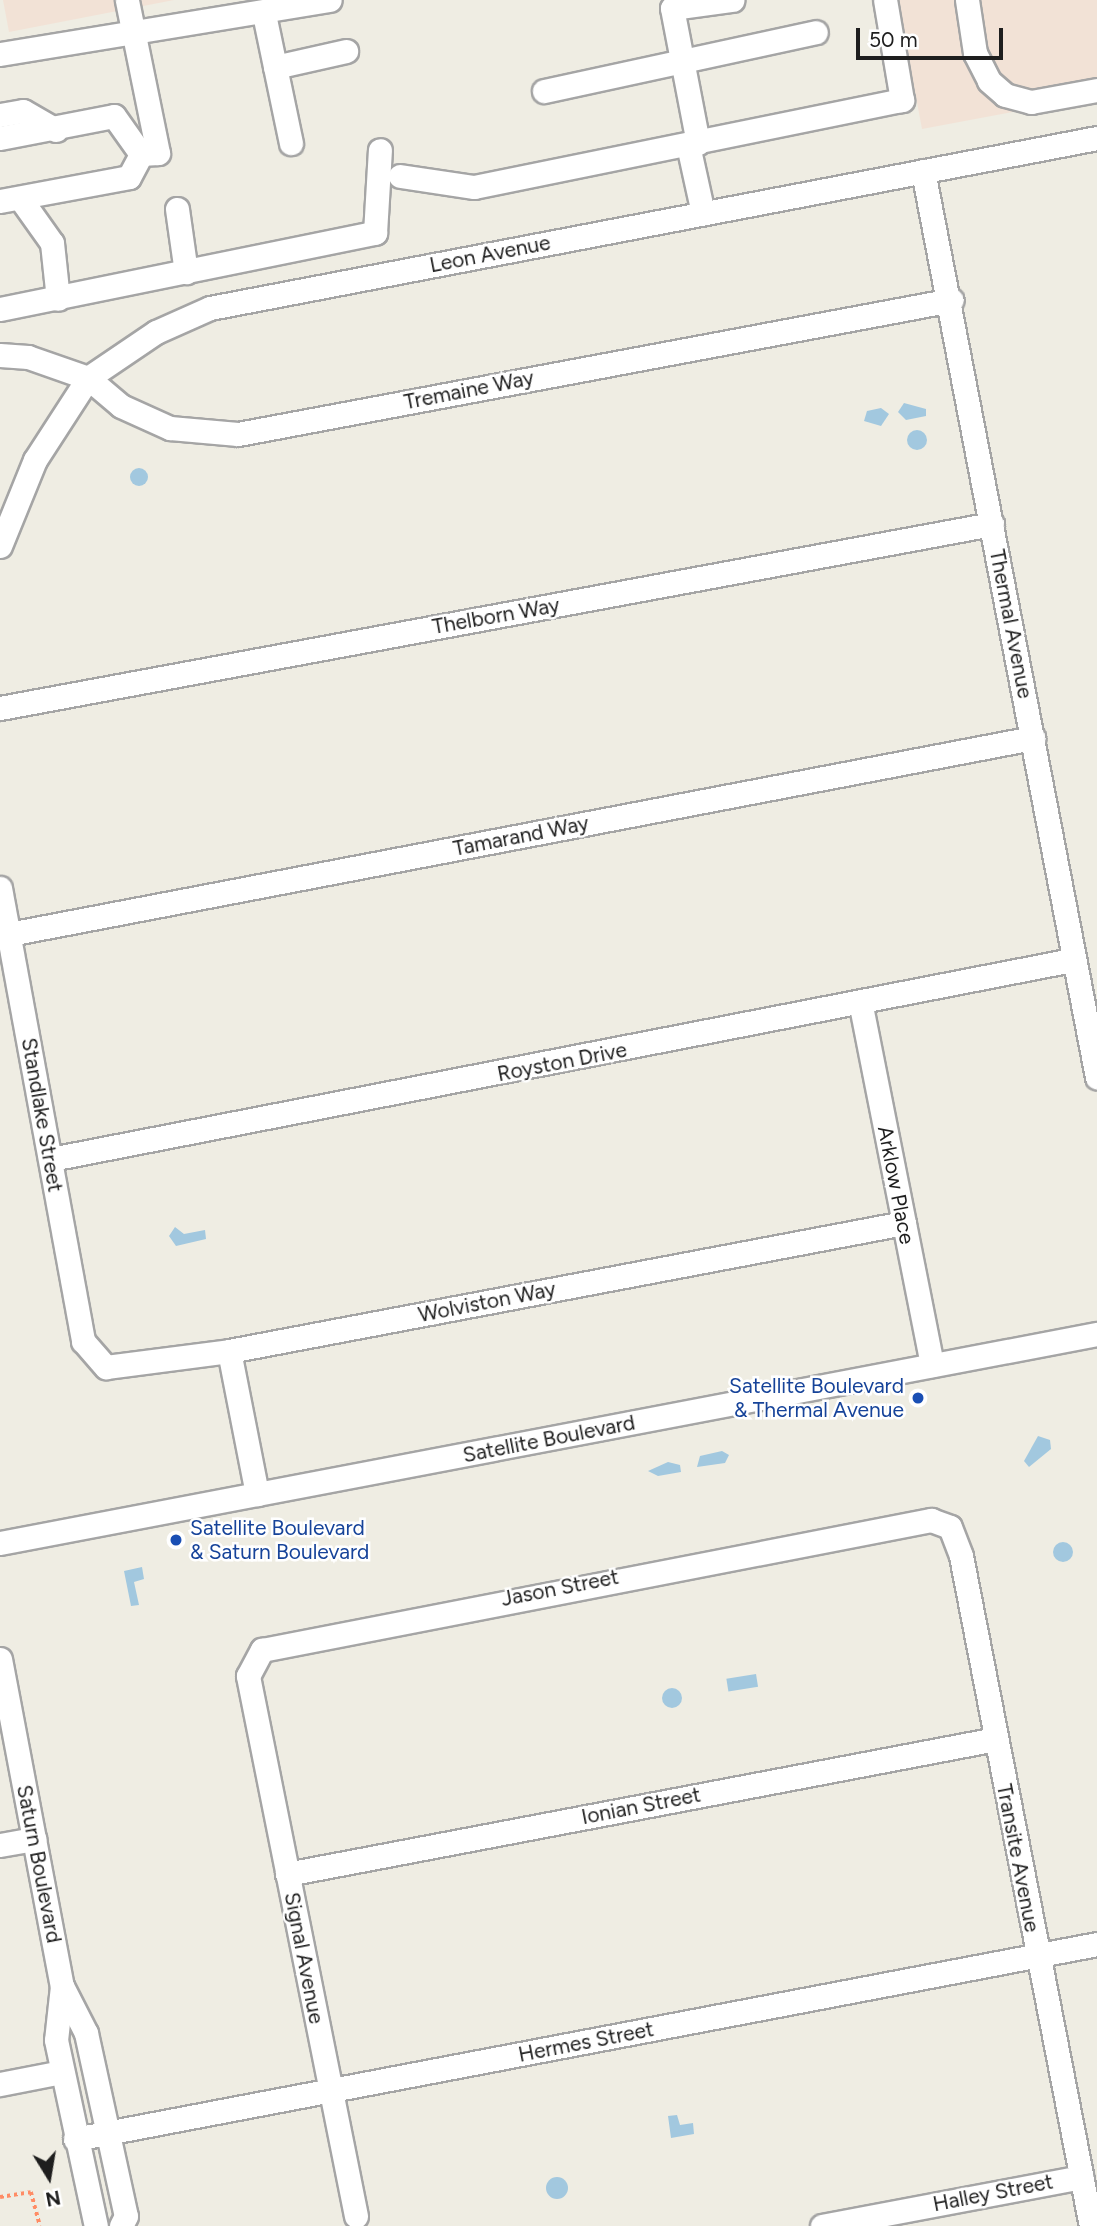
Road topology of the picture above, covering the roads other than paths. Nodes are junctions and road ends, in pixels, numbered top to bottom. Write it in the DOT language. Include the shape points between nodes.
graph roads {
  1 [pos="127,0"];
  2 [pos="330,0"];
  3 [pos="732,0"];
  4 [pos="885,0"];
  5 [pos="968,0"];
  6 [pos="666,4"];
  7 [pos="264,14"];
  8 [pos="134,31"];
  9 [pos="816,32"];
  10 [pos="346,51"];
  11 [pos="0,54"];
  12 [pos="679,61"];
  13 [pos="275,67"];
  14 [pos="1097,90"];
  15 [pos="544,91"];
  16 [pos="0,115"];
  17 [pos="56,130"];
  18 [pos="0,138"];
  19 [pos="1097,138"];
  20 [pos="291,143"];
  21 [pos="693,144"];
  22 [pos="380,150"];
  23 [pos="141,154"];
  24 [pos="923,171"];
  25 [pos="400,176"];
  26 [pos="10,200"];
  27 [pos="177,209"];
  28 [pos="703,213"];
  29 [pos="186,272"];
  30 [pos="58,299"];
  31 [pos="953,300"];
  32 [pos="0,309"];
  33 [pos="0,355"];
  34 [pos="88,378"];
  35 [pos="992,524"];
  36 [pos="0,546"];
  37 [pos="0,708"];
  38 [pos="1033,738"];
  39 [pos="0,888"];
  40 [pos="9,934"];
  41 [pos="1072,960"];
  42 [pos="861,1006"];
  43 [pos="1097,1077"];
  44 [pos="51,1159"];
  45 [pos="904,1223"];
  46 [pos="1097,1334"];
  47 [pos="83,1341"];
  48 [pos="229,1351"];
  49 [pos="932,1365"];
  50 [pos="257,1494"];
  51 [pos="914,1521"];
  52 [pos="0,1543"];
  53 [pos="0,1659"];
  54 [pos="253,1700"];
  55 [pos="996,1739"];
  56 [pos="34,1839"];
  57 [pos="0,1845"];
  58 [pos="287,1874"];
  59 [pos="1097,1944"];
  60 [pos="1037,1956"];
  61 [pos="62,1986"];
  62 [pos="62,2072"];
  63 [pos="0,2084"];
  64 [pos="331,2092"];
  65 [pos="108,2133"];
  66 [pos="75,2139"];
  67 [pos="1081,2177"];
  68 [pos="356,2216"];
  69 [pos="854,2223"];
  70 [pos="96,2226"];
  71 [pos="121,2226"];
  72 [pos="822,2226"];
  73 [pos="1091,2226"];
  1 -- 8 [label="street"];
  2 -- 7 [label="street"];
  3 -- 6 [label="street"];
  4 -- 21 [label="street" via="902,100"];
  5 -- 14 [label="street" via="975,53 989,81 1005,95 1031,102"];
  6 -- 12 [label="street"];
  7 -- 8 [label="street"];
  7 -- 13 [label="street"];
  8 -- 11 [label="street"];
  8 -- 23 [label="street" via="158,153"];
  9 -- 12 [label="street"];
  10 -- 13 [label="street"];
  12 -- 15 [label="street"];
  12 -- 21 [label="street"];
  13 -- 20 [label="street"];
  16 -- 17 [label="street" via="23,111"];
  17 -- 18 [label="street"];
  17 -- 23 [label="street" via="97,115 114,116"];
  19 -- 24 [label="street, Leon Avenue"];
  21 -- 25 [label="street" via="474,187"];
  21 -- 28 [label="street"];
  22 -- 29 [label="street" via="375,233"];
  23 -- 26 [label="street" via="129,177"];
  24 -- 28 [label="street, Leon Avenue"];
  24 -- 31 [label="street, Thermal Avenue"];
  26 -- 30 [label="street" via="52,243"];
  27 -- 29 [label="street"];
  28 -- 34 [label="street, Leon Avenue" via="210,308 156,332"];
  29 -- 30 [label="street"];
  30 -- 32 [label="street"];
  31 -- 34 [label="street, Tremaine Way" via="237,434 170,428 121,406"];
  31 -- 35 [label="street, Thermal Avenue"];
  33 -- 34 [label="street, Tremaine Way" via="28,357"];
  34 -- 36 [label="street, Leon Avenue" via="35,460"];
  35 -- 37 [label="street, Thelborn Way"];
  35 -- 38 [label="street, Thermal Avenue"];
  38 -- 40 [label="street, Tamarand Way"];
  38 -- 41 [label="street, Thermal Avenue"];
  39 -- 40 [label="street, Standlake Street"];
  40 -- 44 [label="street, Standlake Street"];
  41 -- 42 [label="street, Royston Drive"];
  41 -- 43 [label="street, Thermal Avenue"];
  42 -- 44 [label="street, Royston Drive"];
  42 -- 45 [label="street, Arklow Place"];
  44 -- 47 [label="street, Standlake Street"];
  45 -- 48 [label="street, Wolviston Way"];
  45 -- 49 [label="street, Arklow Place"];
  46 -- 49 [label="street, Satellite Boulevard"];
  47 -- 48 [label="street, Wolviston Way" via="86,1351 118,1370"];
  48 -- 50 [label="street"];
  49 -- 50 [label="street, Satellite Boulevard"];
  50 -- 52 [label="street, Satellite Boulevard"];
  51 -- 54 [label="street, Jason Street" via="274,1643 248,1676"];
  51 -- 55 [label="street, Transite Avenue" via="950,1527 957,1540"];
  53 -- 56 [label="street, Saturn Boulevard"];
  54 -- 58 [label="street, Signal Avenue"];
  55 -- 58 [label="street, Ionian Street"];
  55 -- 60 [label="street, Transite Avenue"];
  56 -- 57 [label="street"];
  56 -- 61 [label="street, Saturn Boulevard"];
  58 -- 64 [label="street, Signal Avenue"];
  59 -- 60 [label="street, Hermes Street"];
  60 -- 64 [label="street, Hermes Street"];
  60 -- 67 [label="street, Transite Avenue"];
  61 -- 62 [label="street, Saturn Boulevard" via="56,2040"];
  61 -- 65 [label="street, Saturn Boulevard" via="86,2033"];
  62 -- 63 [label="street"];
  62 -- 66 [label="street, Saturn Boulevard"];
  64 -- 65 [label="street, Hermes Street"];
  64 -- 68 [label="street, Signal Avenue"];
  65 -- 66 [label="street, Hermes Street"];
  65 -- 71 [label="street, Saturn Boulevard" via="126,2216"];
  66 -- 70 [label="street, Saturn Boulevard"];
  67 -- 69 [label="street, Halley Street"];
  67 -- 73 [label="street, Transite Avenue"];
  69 -- 72 [label="street, Halley Street"];
}
